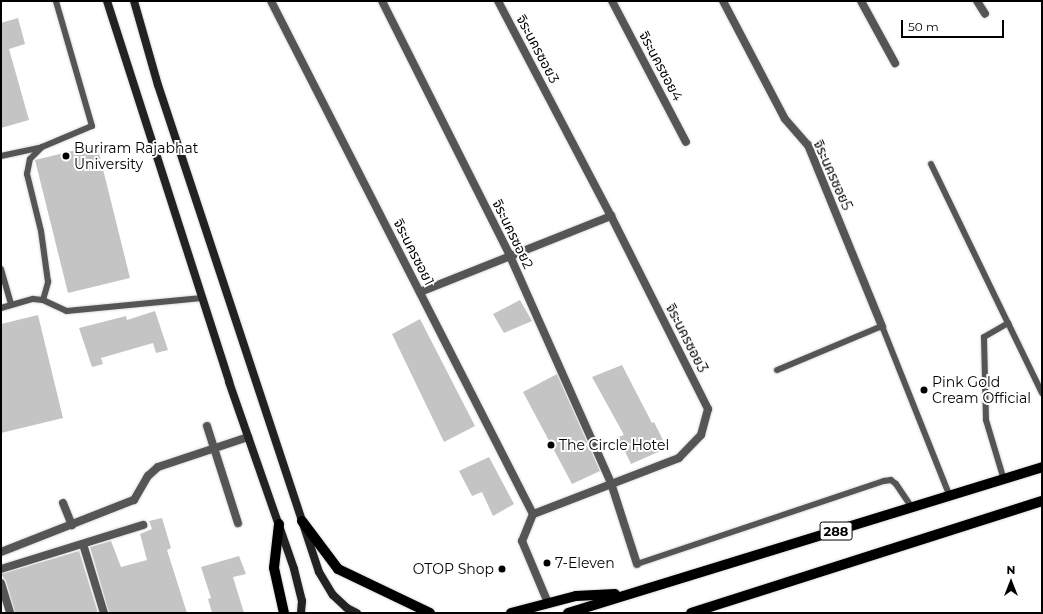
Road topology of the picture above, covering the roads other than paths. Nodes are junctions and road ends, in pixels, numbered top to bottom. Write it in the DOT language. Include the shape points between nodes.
graph roads {
  1 [pos="56,1"];
  2 [pos="107,1"];
  3 [pos="134,1"];
  4 [pos="271,1"];
  5 [pos="382,1"];
  6 [pos="498,1"];
  7 [pos="612,1"];
  8 [pos="723,1"];
  9 [pos="861,1"];
  10 [pos="977,1"];
  11 [pos="985,14"];
  12 [pos="895,63"];
  13 [pos="686,142"];
  14 [pos="42,147"];
  15 [pos="1,156"];
  16 [pos="931,164"];
  17 [pos="611,216"];
  18 [pos="510,256"];
  19 [pos="1,269"];
  20 [pos="420,292"];
  21 [pos="201,298"];
  22 [pos="43,300"];
  23 [pos="11,305"];
  24 [pos="1,308"];
  25 [pos="1008,323"];
  26 [pos="882,326"];
  27 [pos="777,370"];
  28 [pos="1042,393"];
  29 [pos="207,426"];
  30 [pos="248,437"];
  31 [pos="215,448"];
  32 [pos="1042,467"];
  33 [pos="1004,480"];
  34 [pos="610,483"];
  35 [pos="950,497"];
  36 [pos="1042,501"];
  37 [pos="63,502"];
  38 [pos="912,508"];
  39 [pos="533,514"];
  40 [pos="302,521"];
  41 [pos="238,524"];
  42 [pos="279,524"];
  43 [pos="72,525"];
  44 [pos="143,525"];
  45 [pos="83,544"];
  46 [pos="1,552"];
  47 [pos="637,564"];
  48 [pos="1,569"];
  49 [pos="1,583"];
  50 [pos="629,594"];
  51 [pos="548,603"];
  52 [pos="10,613"];
  53 [pos="104,613"];
  54 [pos="284,613"];
  55 [pos="301,613"];
  56 [pos="357,613"];
  57 [pos="430,613"];
  58 [pos="511,613"];
  59 [pos="568,613"];
  60 [pos="691,613"];
  1 -- 14 [label="lane" via="92,126"];
  2 -- 21 [label="main road"];
  3 -- 40 [label="main road" via="158,85"];
  4 -- 20 [label="street, จิระนครซอย1"];
  5 -- 18 [label="street, จิระนครซอย2"];
  6 -- 17 [label="street, จิระนครซอย3"];
  7 -- 13 [label="street, จิระนครซอย4"];
  8 -- 26 [label="street, จิระนครซอย5" via="785,119 808,145"];
  9 -- 12 [label="street"];
  10 -- 11 [label="street"];
  14 -- 15 [label="lane"];
  14 -- 22 [label="lane" via="30,159 27,174 41,230 47,269 48,282"];
  16 -- 25 [label="lane"];
  17 -- 18 [label="street"];
  17 -- 34 [label="street, จิระนครซอย3" via="708,409 701,435 679,458"];
  18 -- 20 [label="street"];
  18 -- 34 [label="street, จิระนครซอย2"];
  19 -- 23 [label="lane"];
  20 -- 39 [label="street, จิระนครซอย1"];
  21 -- 22 [label="lane" via="67,311"];
  21 -- 30 [label="main road"];
  22 -- 23 [label="lane" via="33,299"];
  23 -- 24 [label="lane"];
  25 -- 28 [label="lane"];
  25 -- 33 [label="lane" via="984,337 986,420"];
  26 -- 27 [label="lane"];
  26 -- 35 [label="lane"];
  29 -- 31 [label="street"];
  30 -- 31 [label="street"];
  30 -- 42 [label="main road"];
  31 -- 41 [label="street"];
  31 -- 43 [label="street" via="158,467 148,476 134,500"];
  32 -- 33 [label="main road, 288"];
  33 -- 35 [label="main road, 288"];
  34 -- 39 [label="street, จิระนครซอย3"];
  34 -- 47 [label="street, จิระนครซอย2"];
  35 -- 38 [label="main road, 288"];
  36 -- 60 [label="main road, 288"];
  37 -- 43 [label="street"];
  38 -- 47 [label="lane" via="896,484 891,480 884,481"];
  38 -- 50 [label="main road, 288"];
  39 -- 51 [label="street" via="522,542"];
  40 -- 56 [label="main road" via="319,572 333,595"];
  40 -- 57 [label="main road" via="338,569"];
  42 -- 54 [label="main road" via="274,568"];
  42 -- 55 [label="main road" via="302,601"];
  43 -- 46 [label="street"];
  44 -- 45 [label="street"];
  45 -- 48 [label="street"];
  45 -- 53 [label="street"];
  49 -- 52 [label="street"];
  50 -- 51 [label="main road" via="576,596"];
  50 -- 59 [label="main road, 288"];
  51 -- 58 [label="main road"];
}
